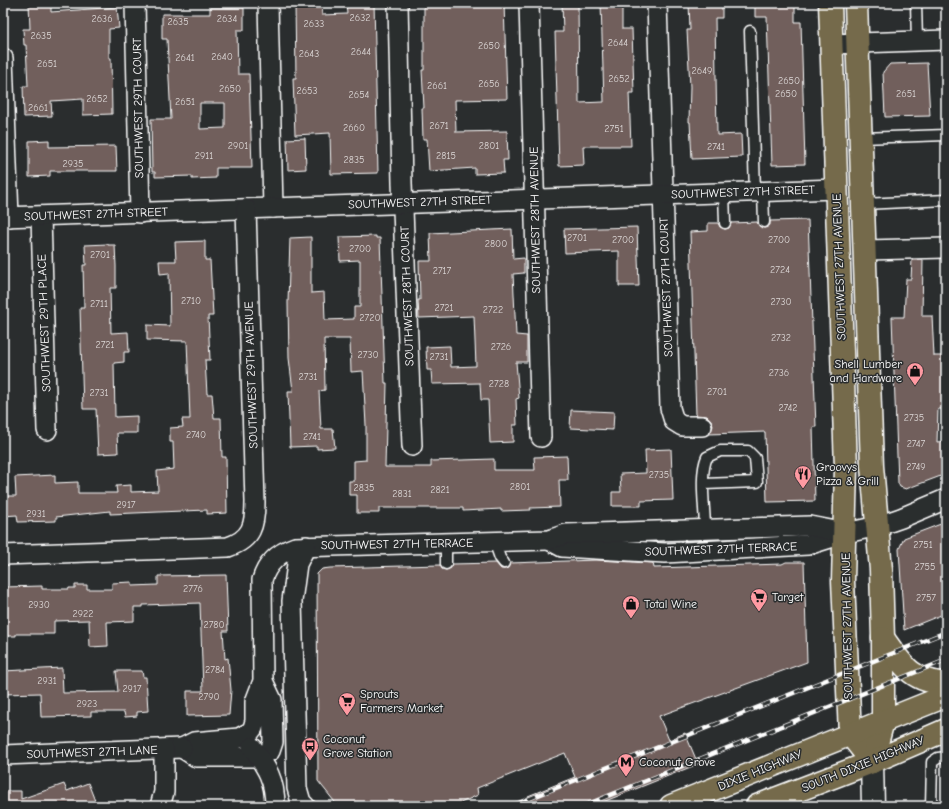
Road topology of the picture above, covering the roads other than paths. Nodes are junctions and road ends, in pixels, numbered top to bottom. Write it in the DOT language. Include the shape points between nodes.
graph roads {
  1 [pos="135,3"];
  2 [pos="268,3"];
  3 [pos="398,3"];
  4 [pos="530,3"];
  5 [pos="657,3"];
  6 [pos="830,3"];
  7 [pos="856,3"];
  8 [pos="916,3"];
  9 [pos="750,31"];
  10 [pos="946,40"];
  11 [pos="917,41"];
  12 [pos="858,43"];
  13 [pos="831,44"];
  14 [pos="3,58"];
  15 [pos="946,135"];
  16 [pos="862,138"];
  17 [pos="836,190"];
  18 [pos="759,192"];
  19 [pos="724,193"];
  20 [pos="664,195"];
  21 [pos="534,198"];
  22 [pos="946,200"];
  23 [pos="403,203"];
  24 [pos="273,208"];
  25 [pos="246,209"];
  26 [pos="140,213"];
  27 [pos="865,213"];
  28 [pos="41,216"];
  29 [pos="6,217"];
  30 [pos="764,222"];
  31 [pos="725,223"];
  32 [pos="946,248"];
  33 [pos="866,250"];
  34 [pos="702,426"];
  35 [pos="47,430"];
  36 [pos="540,437"];
  37 [pos="412,446"];
  38 [pos="704,484"];
  39 [pos="946,499"];
  40 [pos="878,526"];
  41 [pos="705,529"];
  42 [pos="846,533"];
  43 [pos="494,541"];
  44 [pos="446,543"];
  45 [pos="306,546"];
  46 [pos="582,547"];
  47 [pos="3,554"];
  48 [pos="504,563"];
  49 [pos="446,564"];
  50 [pos="883,638"];
  51 [pos="263,681"];
  52 [pos="946,683"];
  53 [pos="946,696"];
  54 [pos="883,721"];
  55 [pos="946,730"];
  56 [pos="850,734"];
  57 [pos="244,736"];
  58 [pos="173,749"];
  59 [pos="3,755"];
  60 [pos="259,757"];
  61 [pos="945,757"];
  62 [pos="872,762"];
  63 [pos="160,806"];
  64 [pos="275,806"];
  65 [pos="305,806"];
  66 [pos="671,806"];
  67 [pos="757,806"];
  68 [pos="873,806"];
  69 [pos="932,806"];
  1 -- 26 [label="street, SOUTHWEST 29TH COURT"];
  2 -- 24 [label="street"];
  3 -- 23 [label="street, SOUTHWEST 28TH COURT"];
  4 -- 21 [label="street, SOUTHWEST 28TH AVENUE"];
  5 -- 20 [label="street, SOUTHWEST 27TH COURT"];
  6 -- 13 [label="highway, SOUTHWEST 27TH AVENUE"];
  7 -- 12 [label="highway"];
  8 -- 11 [label="lane"];
  9 -- 18 [label="lane"];
  10 -- 11 [label="street"];
  11 -- 12 [label="street"];
  12 -- 13 [label="street"];
  12 -- 16 [label="highway"];
  13 -- 17 [label="highway, SOUTHWEST 27TH AVENUE"];
  14 -- 29 [label="street"];
  15 -- 16 [label="lane"];
  16 -- 17 [label="highway" via="852,172"];
  16 -- 27 [label="highway"];
  17 -- 18 [label="street, SOUTHWEST 27TH STREET"];
  17 -- 27 [label="highway" via="853,199"];
  17 -- 42 [label="highway, SOUTHWEST 27TH AVENUE"];
  18 -- 19 [label="street, SOUTHWEST 27TH STREET"];
  18 -- 30 [label="lane"];
  19 -- 20 [label="street, SOUTHWEST 27TH STREET"];
  19 -- 31 [label="lane"];
  20 -- 21 [label="street, SOUTHWEST 27TH STREET"];
  20 -- 34 [label="street, SOUTHWEST 27TH COURT" via="672,415 674,421 682,426"];
  21 -- 23 [label="street, SOUTHWEST 27TH STREET"];
  21 -- 36 [label="street, SOUTHWEST 28TH AVENUE"];
  22 -- 27 [label="lane"];
  23 -- 24 [label="street, SOUTHWEST 27TH STREET"];
  23 -- 37 [label="street, SOUTHWEST 28TH COURT"];
  24 -- 25 [label="street, SOUTHWEST 27TH STREET"];
  25 -- 26 [label="street, SOUTHWEST 27TH STREET"];
  25 -- 47 [label="street, SOUTHWEST 29TH AVENUE" via="255,502 255,518 246,538 228,547"];
  26 -- 28 [label="street, SOUTHWEST 27TH STREET"];
  27 -- 33 [label="highway"];
  28 -- 29 [label="street, SOUTHWEST 27TH STREET"];
  28 -- 35 [label="street, SOUTHWEST 29TH PLACE"];
  32 -- 33 [label="street"];
  33 -- 40 [label="highway" via="872,466"];
  38 -- 38 [label="lane" via="704,464 712,453 748,451 755,458 757,482"];
  38 -- 41 [label="lane"];
  39 -- 40 [label="street, SOUTHWEST 27TH TERRACE"];
  40 -- 42 [label="street, SOUTHWEST 27TH TERRACE"];
  40 -- 50 [label="highway"];
  41 -- 42 [label="street, SOUTHWEST 27TH TERRACE" via="810,526"];
  41 -- 46 [label="street, SOUTHWEST 27TH TERRACE"];
  42 -- 46 [label="street, SOUTHWEST 27TH TERRACE" via="808,546 665,553"];
  42 -- 56 [label="highway, SOUTHWEST 27TH AVENUE" via="843,581"];
  43 -- 44 [label="street, SOUTHWEST 27TH TERRACE"];
  43 -- 46 [label="street, SOUTHWEST 27TH TERRACE" via="549,540 566,534"];
  43 -- 48 [label="lane"];
  44 -- 45 [label="street, SOUTHWEST 27TH TERRACE"];
  44 -- 49 [label="lane"];
  45 -- 51 [label="street, SOUTHWEST 27TH TERRACE" via="286,550 273,560 264,572 261,589"];
  45 -- 65 [label="street" via="297,564 293,582 292,616 297,788 301,802"];
  50 -- 52 [label="highway" via="900,662 917,678 934,683"];
  50 -- 54 [label="highway"];
  51 -- 57 [label="street" via="255,702 255,721 250,732"];
  51 -- 60 [label="street" via="272,700 274,734 272,748 267,754"];
  53 -- 54 [label="highway"];
  54 -- 56 [label="highway"];
  54 -- 62 [label="highway"];
  55 -- 62 [label="highway, SOUTH DIXIE HIGHWAY"];
  56 -- 62 [label="highway"];
  56 -- 66 [label="highway, DIXIE HIGHWAY"];
  57 -- 58 [label="street, SOUTHWEST 27TH LANE" via="194,742"];
  57 -- 60 [label="street"];
  58 -- 59 [label="street, SOUTHWEST 27TH LANE"];
  58 -- 60 [label="street, SOUTHWEST 27TH LANE" via="196,757"];
  58 -- 63 [label="street"];
  60 -- 64 [label="street" via="275,788"];
  61 -- 69 [label="lane" via="932,762"];
  62 -- 67 [label="highway, SOUTH DIXIE HIGHWAY"];
  62 -- 68 [label="main road"];
}
